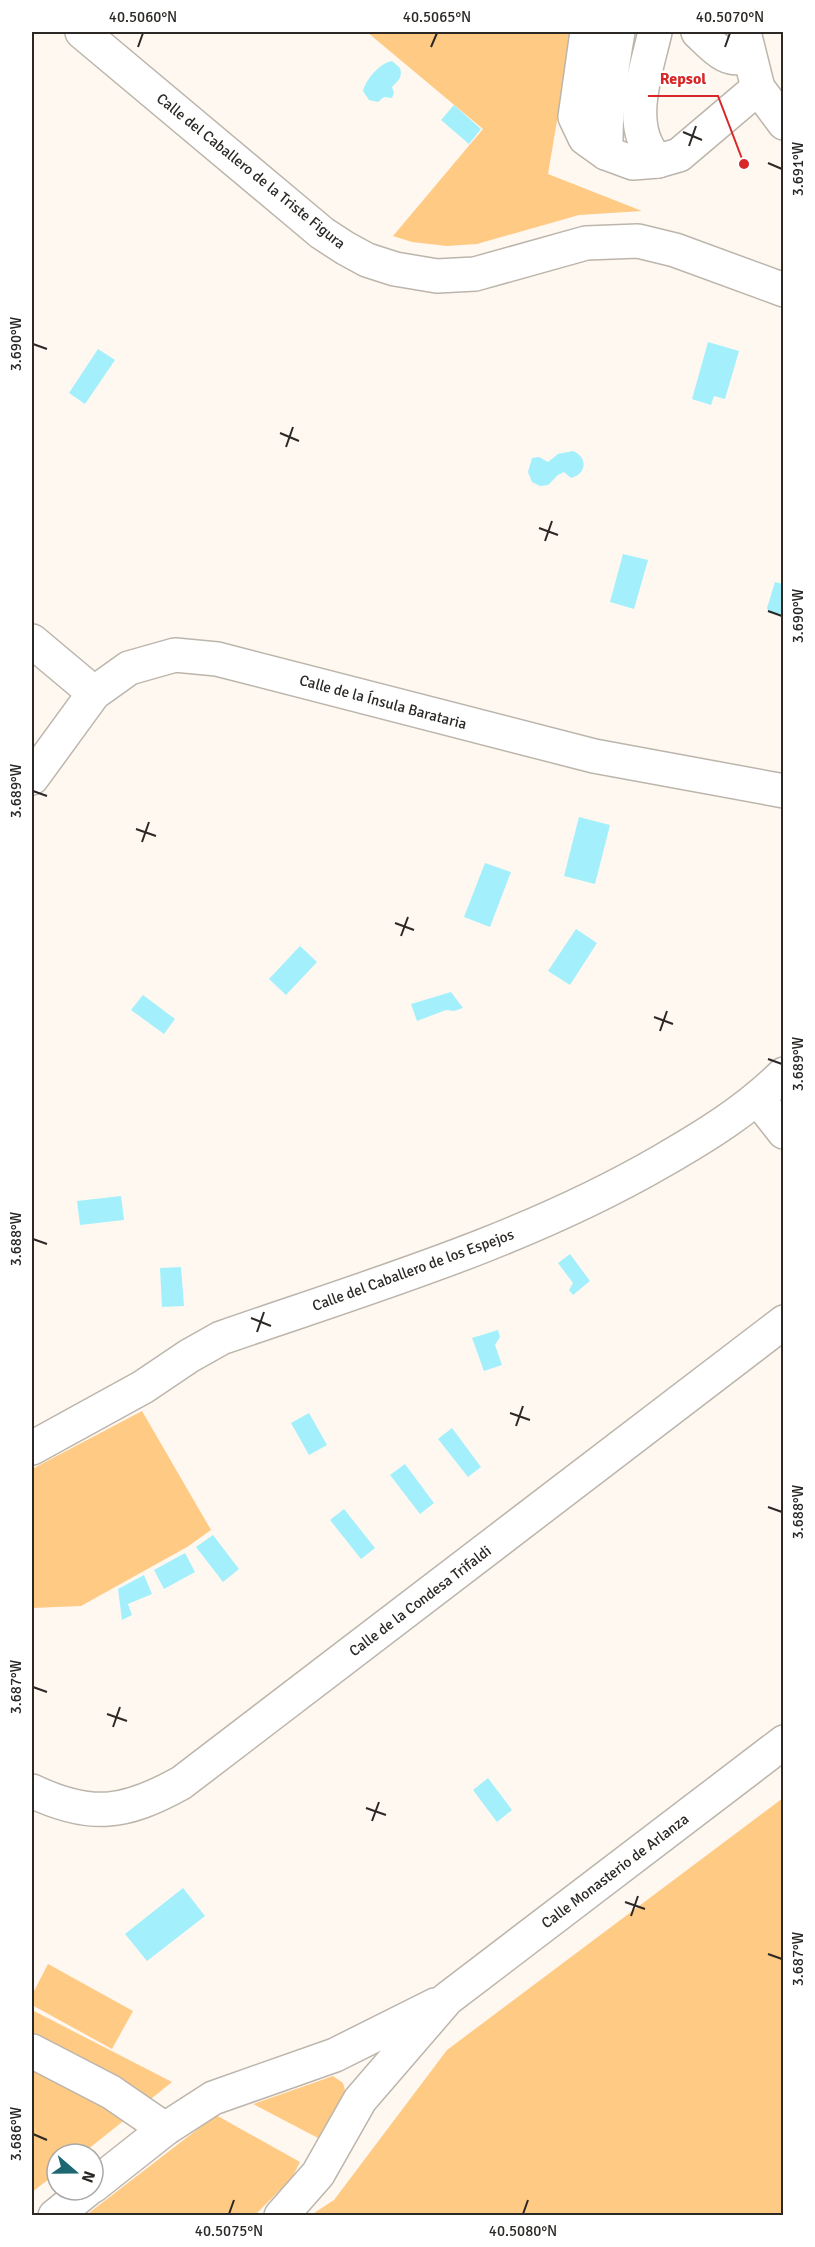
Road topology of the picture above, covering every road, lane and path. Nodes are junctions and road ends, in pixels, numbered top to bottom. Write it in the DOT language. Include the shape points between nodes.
graph roads {
  1 [pos="82,32"];
  2 [pos="587,32"];
  3 [pos="618,32"];
  4 [pos="655,32"];
  5 [pos="698,32"];
  6 [pos="747,43"];
  7 [pos="758,88"];
  8 [pos="783,123"];
  9 [pos="606,153"];
  10 [pos="658,161"];
  11 [pos="783,290"];
  12 [pos="32,641"];
  13 [pos="94,693"];
  14 [pos="32,778"];
  15 [pos="783,791"];
  16 [pos="783,1074"];
  17 [pos="758,1099"];
  18 [pos="783,1132"];
  19 [pos="783,1322"];
  20 [pos="32,1448"];
  21 [pos="783,1742"];
  22 [pos="32,1791"];
  23 [pos="447,2000"];
  24 [pos="32,2051"];
  25 [pos="165,2129"];
  26 [pos="105,2176"];
  27 [pos="72,2202"];
  28 [pos="55,2216"];
  29 [pos="281,2216"];
  1 -- 11 [label="street, Calle del Caballero de la Triste Figura" via="322,233 367,260 395,270 437,276 475,274 586,243 638,241 675,250"];
  2 -- 9 [label="street" via="575,117 585,138"];
  3 -- 9 [label="street" via="609,88"];
  4 -- 10 [label="street" via="640,99 641,131 649,152"];
  5 -- 6 [label="street" via="726,56 741,58"];
  6 -- 7 [label="street"];
  7 -- 8 [label="street"];
  7 -- 10 [label="street" via="679,155"];
  9 -- 10 [label="street" via="633,163"];
  12 -- 13 [label="street"];
  13 -- 14 [label="street, Calle de la Ínsula Barataria"];
  13 -- 15 [label="street, Calle de la Ínsula Barataria" via="129,668 175,655 217,659 594,756"];
  16 -- 17 [label="street, Calle del Caballero de los Espejos"];
  17 -- 18 [label="street"];
  17 -- 20 [label="street, Calle del Caballero de los Espejos" via="718,1128 637,1175 558,1215 484,1247 221,1338 143,1387"];
  19 -- 22 [label="street, Calle de la Condesa Trifaldi" via="181,1783 151,1800 119,1809 80,1809"];
  21 -- 23 [label="street, Calle Monasterio de Arlanza"];
  23 -- 25 [label="street, Calle Monasterio de Arlanza" via="335,2055 213,2098"];
  23 -- 29 [label="street, Calle Monasterio de Arlanza" via="360,2100 318,2174"];
  24 -- 25 [label="street" via="111,2092"];
  25 -- 26 [label="street, Calle Monasterio de Arlanza"];
  27 -- 28 [label="street"];
}
